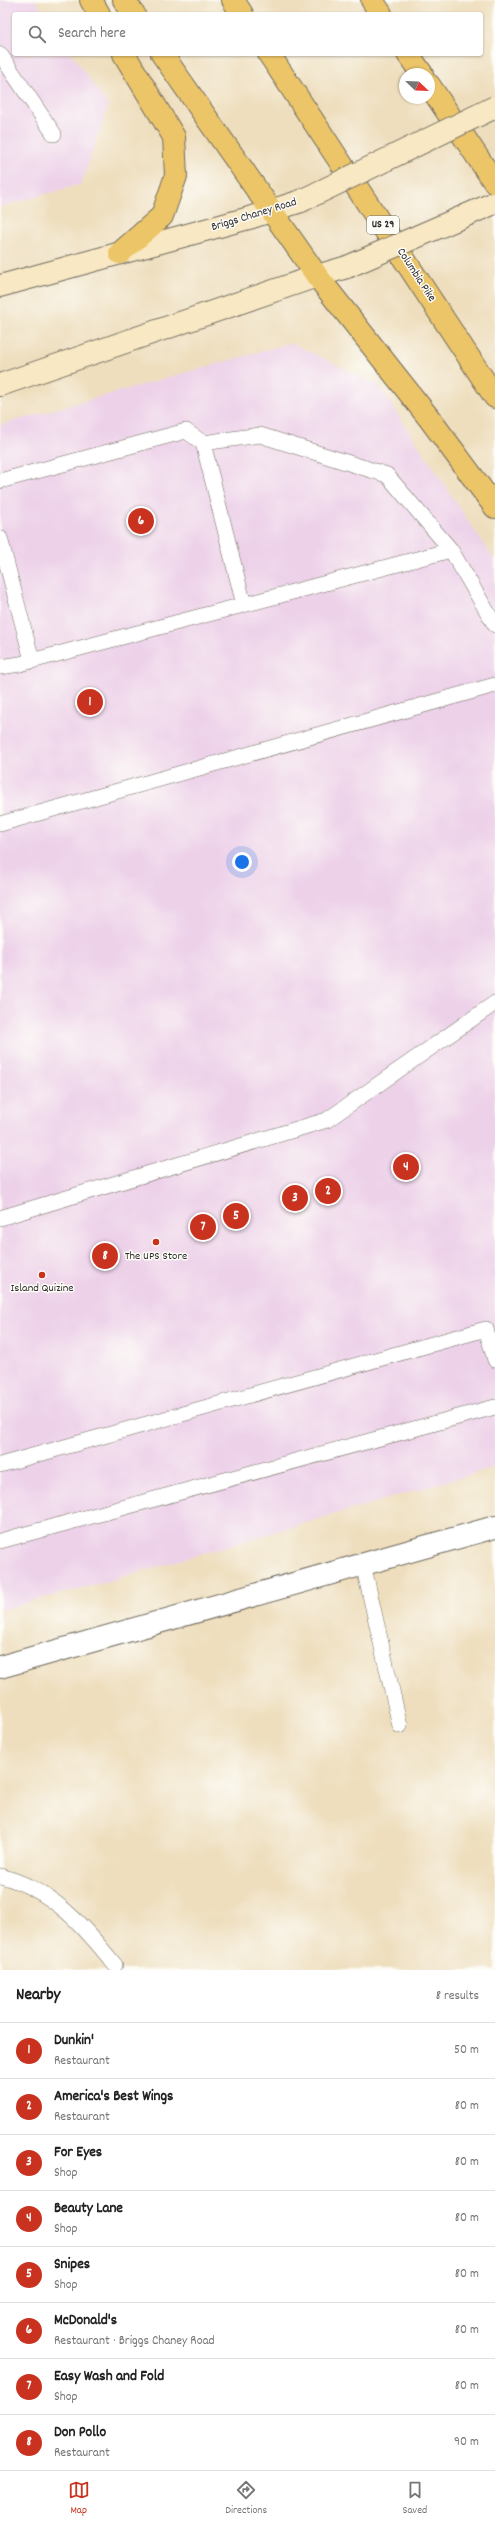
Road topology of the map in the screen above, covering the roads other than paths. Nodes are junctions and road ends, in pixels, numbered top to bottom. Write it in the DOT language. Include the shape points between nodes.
graph roads {
  1 [pos="91,0"];
  2 [pos="124,0"];
  3 [pos="233,0"];
  4 [pos="372,0"];
  5 [pos="99,12"];
  6 [pos="133,12"];
  7 [pos="241,12"];
  8 [pos="380,12"];
  9 [pos="0,54"];
  10 [pos="125,56"];
  11 [pos="163,56"];
  12 [pos="270,56"];
  13 [pos="409,56"];
  14 [pos="418,68"];
  15 [pos="435,94"];
  16 [pos="495,107"];
  17 [pos="54,134"];
  18 [pos="495,183"];
  19 [pos="495,203"];
  20 [pos="273,211"];
  21 [pos="120,253"];
  22 [pos="317,276"];
  23 [pos="0,286"];
  24 [pos="0,385"];
  25 [pos="495,397"];
  26 [pos="203,443"];
  27 [pos="0,481"];
  28 [pos="495,507"];
  29 [pos="0,538"];
  30 [pos="451,550"];
  31 [pos="244,605"];
  32 [pos="495,625"];
  33 [pos="32,660"];
  34 [pos="0,667"];
  35 [pos="495,685"];
  36 [pos="0,824"];
  37 [pos="495,1003"];
  38 [pos="0,1218"];
  39 [pos="495,1360"];
  40 [pos="495,1407"];
  41 [pos="0,1465"];
  42 [pos="495,1527"];
  43 [pos="0,1542"];
  44 [pos="363,1564"];
  45 [pos="0,1667"];
  46 [pos="400,1726"];
  47 [pos="0,1876"];
  48 [pos="115,1965"];
  1 -- 5 [label="highway"];
  2 -- 6 [label="highway"];
  3 -- 7 [label="highway"];
  4 -- 8 [label="highway"];
  9 -- 17 [label="lane"];
  10 -- 21 [label="highway" via="174,137 176,176 162,216"];
  11 -- 20 [label="highway"];
  12 -- 25 [label="highway, Columbia Pike / US 29"];
  13 -- 14 [label="highway"];
  15 -- 18 [label="highway"];
  16 -- 20 [label="main road, Briggs Chaney Road, bridge" via="301,201"];
  19 -- 22 [label="main road, bridge" via="347,267"];
  20 -- 21 [label="main road, Briggs Chaney Road"];
  20 -- 22 [label="highway"];
  21 -- 23 [label="main road, Briggs Chaney Road"];
  22 -- 24 [label="main road"];
  22 -- 28 [label="highway" via="429,418"];
  26 -- 27 [label="lane" via="186,431"];
  26 -- 30 [label="lane" via="260,435 387,475"];
  26 -- 31 [label="lane"];
  29 -- 33 [label="lane"];
  30 -- 31 [label="lane"];
  30 -- 32 [label="lane"];
  31 -- 33 [label="lane"];
  33 -- 34 [label="lane"];
  35 -- 36 [label="lane"];
  37 -- 38 [label="lane" via="327,1120"];
  39 -- 41 [label="lane" via="486,1329"];
  40 -- 43 [label="lane"];
  42 -- 44 [label="street"];
  44 -- 45 [label="street"];
  44 -- 46 [label="lane"];
  47 -- 48 [label="lane" via="16,1880 48,1896 85,1926"];
}
